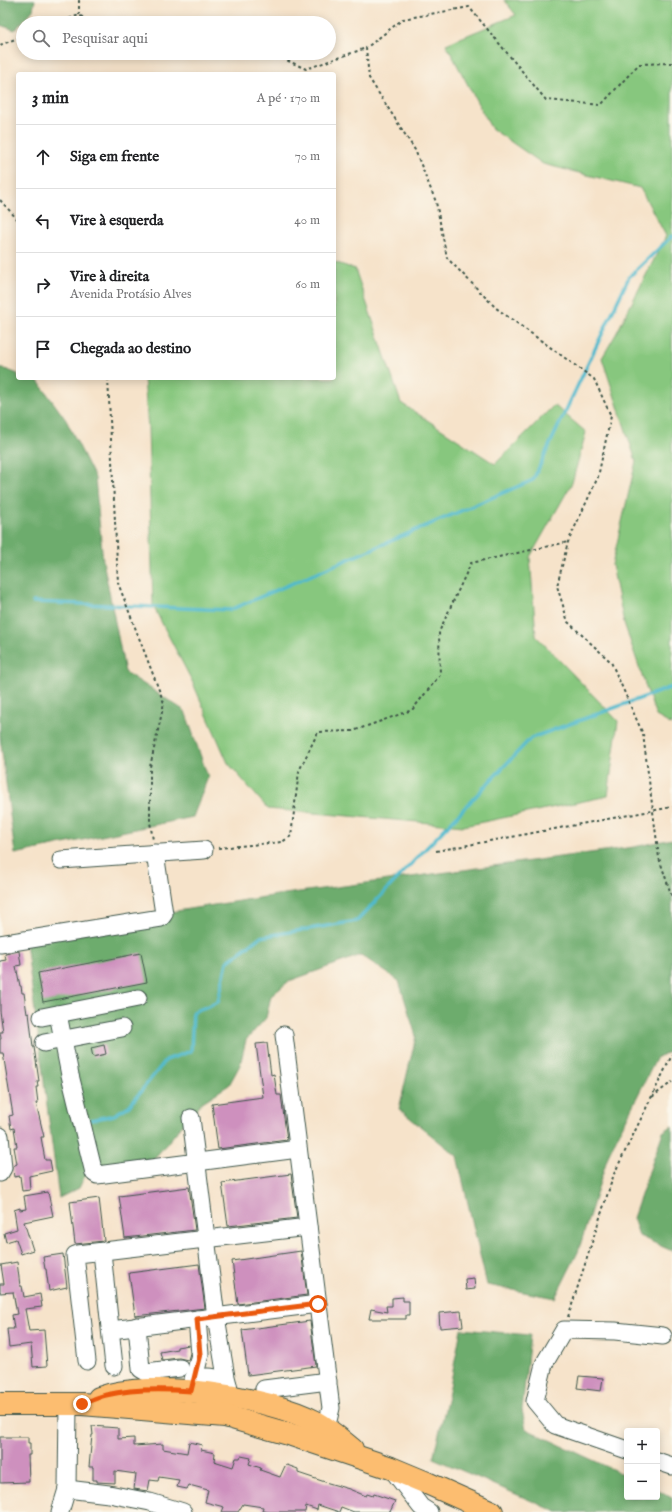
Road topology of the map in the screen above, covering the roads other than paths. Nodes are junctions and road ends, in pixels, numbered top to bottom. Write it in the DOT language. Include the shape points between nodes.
graph roads {
  1 [pos="204,850"];
  2 [pos="155,854"];
  3 [pos="61,860"];
  4 [pos="0,944"];
  5 [pos="138,998"];
  6 [pos="58,1014"];
  7 [pos="42,1017"];
  8 [pos="122,1028"];
  9 [pos="284,1035"];
  10 [pos="63,1039"];
  11 [pos="44,1043"];
  12 [pos="191,1118"];
  13 [pos="0,1136"];
  14 [pos="298,1149"];
  15 [pos="196,1161"];
  16 [pos="0,1173"];
  17 [pos="308,1227"];
  18 [pos="206,1239"];
  19 [pos="102,1252"];
  20 [pos="318,1304"];
  21 [pos="216,1317"];
  22 [pos="197,1319"];
  23 [pos="137,1326"];
  24 [pos="111,1330"];
  25 [pos="663,1336"];
  26 [pos="87,1361"];
  27 [pos="114,1366"];
  28 [pos="180,1368"];
  29 [pos="328,1381"];
  30 [pos="187,1387"];
  31 [pos="264,1389"];
  32 [pos="230,1390"];
  33 [pos="0,1404"];
  34 [pos="75,1404"];
  35 [pos="279,1408"];
  36 [pos="174,1412"];
  37 [pos="273,1429"];
  38 [pos="326,1429"];
  39 [pos="624,1449"];
  40 [pos="368,1460"];
  41 [pos="660,1462"];
  42 [pos="672,1466"];
  43 [pos="390,1468"];
  44 [pos="67,1489"];
  45 [pos="469,1506"];
  46 [pos="60,1512"];
  47 [pos="183,1512"];
  48 [pos="428,1512"];
  49 [pos="492,1512"];
  1 -- 2 [label="street"];
  2 -- 3 [label="street"];
  2 -- 4 [label="street" via="164,914 161,918"];
  5 -- 6 [label="street"];
  6 -- 7 [label="street"];
  6 -- 10 [label="street"];
  8 -- 10 [label="street"];
  9 -- 14 [label="street"];
  10 -- 11 [label="street"];
  10 -- 15 [label="street" via="94,1174"];
  12 -- 15 [label="street"];
  13 -- 16 [label="street" via="4,1168"];
  14 -- 15 [label="street"];
  14 -- 17 [label="street"];
  15 -- 18 [label="street"];
  17 -- 18 [label="street"];
  17 -- 20 [label="street"];
  18 -- 19 [label="street"];
  18 -- 21 [label="street"];
  19 -- 24 [label="street"];
  19 -- 26 [label="street" via="78,1254 74,1259"];
  20 -- 21 [label="street"];
  20 -- 29 [label="street"];
  21 -- 22 [label="street"];
  21 -- 32 [label="street"];
  22 -- 23 [label="street"];
  22 -- 30 [label="street" via="200,1354"];
  23 -- 24 [label="street"];
  23 -- 28 [label="street" via="143,1371"];
  24 -- 27 [label="street"];
  25 -- 39 [label="street" via="564,1330 544,1364 535,1401 555,1425"];
  29 -- 31 [label="street"];
  29 -- 38 [label="street" via="331,1408"];
  30 -- 32 [label="main road"];
  30 -- 34 [label="main road" via="106,1395"];
  30 -- 36 [label="main road" via="172,1399"];
  32 -- 35 [label="main road"];
  33 -- 34 [label="main road"];
  34 -- 36 [label="main road"];
  34 -- 44 [label="street"];
  35 -- 37 [label="main road" via="282,1417 278,1427"];
  35 -- 38 [label="main road" via="317,1422"];
  36 -- 37 [label="main road" via="225,1416"];
  37 -- 40 [label="main road"];
  38 -- 40 [label="main road"];
  40 -- 43 [label="main road"];
  41 -- 42 [label="street"];
  43 -- 45 [label="main road" via="427,1483"];
  43 -- 48 [label="street" via="421,1507"];
  44 -- 46 [label="street"];
  44 -- 47 [label="street" via="150,1502"];
  45 -- 49 [label="main road"];
}
